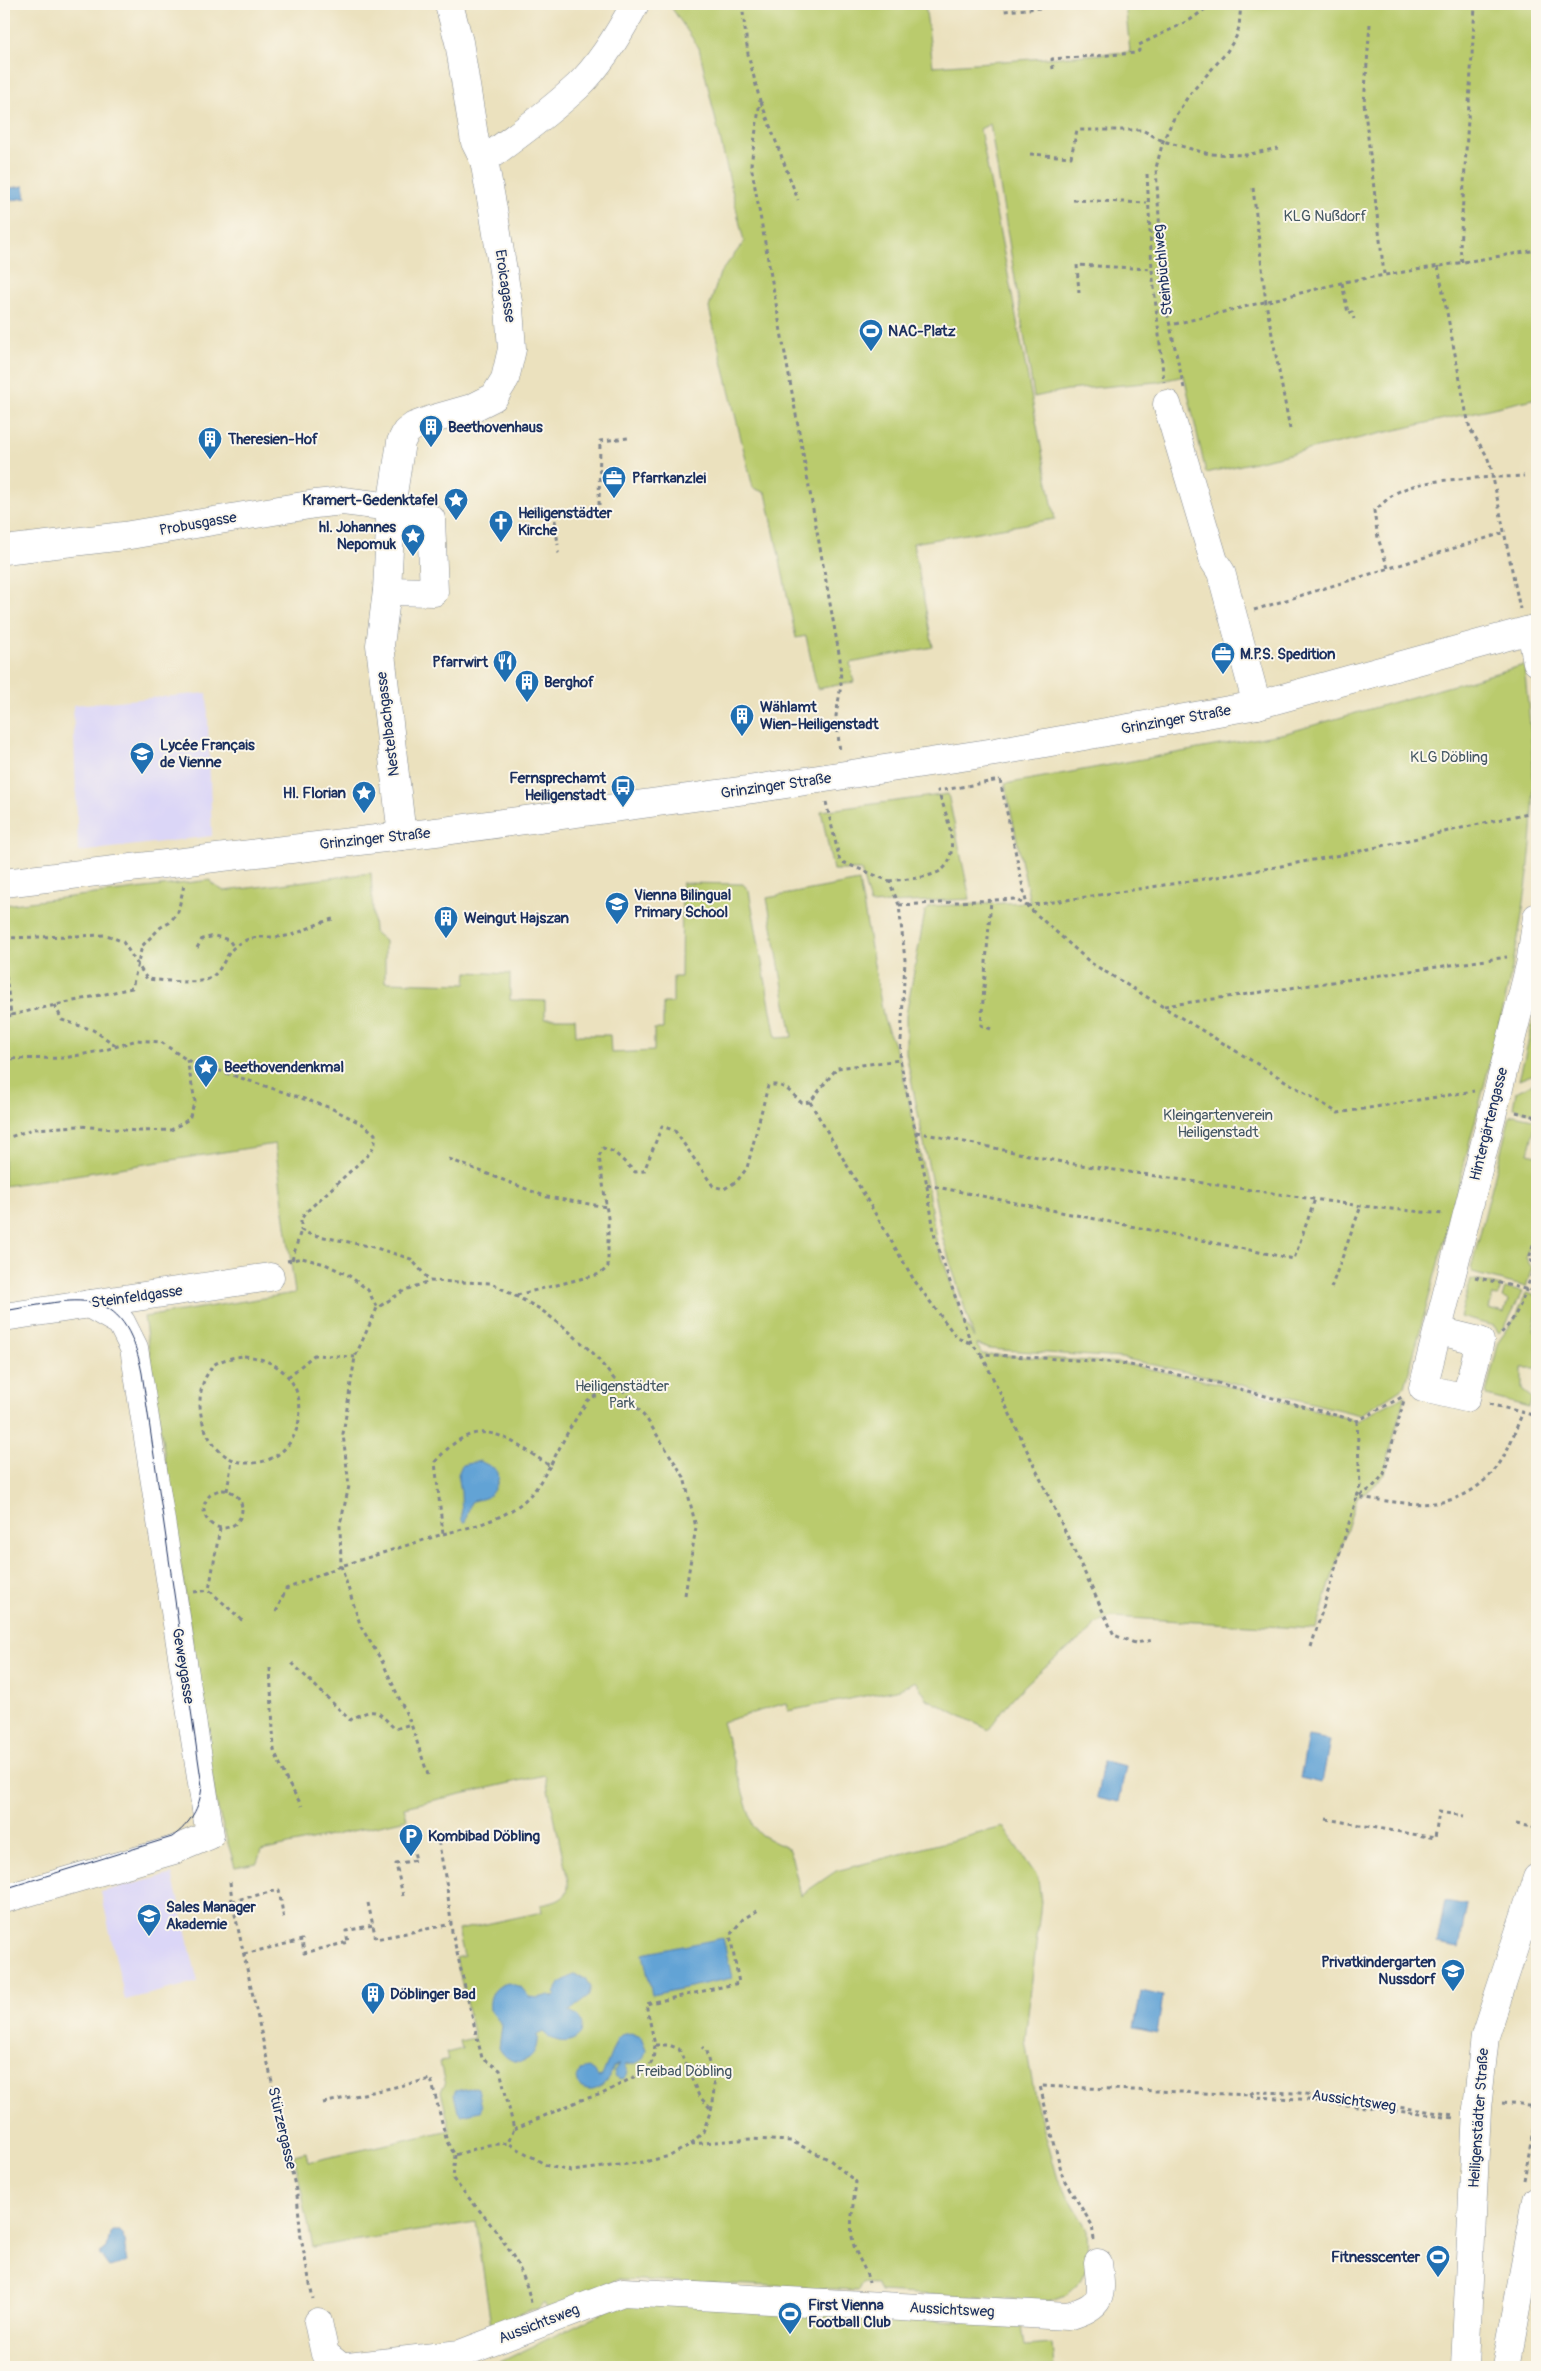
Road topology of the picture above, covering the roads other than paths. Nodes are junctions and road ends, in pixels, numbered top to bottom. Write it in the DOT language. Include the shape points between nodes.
graph roads {
  1 [pos="450,4"];
  2 [pos="635,4"];
  3 [pos="484,160"];
  4 [pos="1176,397"];
  5 [pos="391,513"];
  6 [pos="4,550"];
  7 [pos="386,602"];
  8 [pos="1534,629"];
  9 [pos="1537,662"];
  10 [pos="1257,705"];
  11 [pos="402,836"];
  12 [pos="4,883"];
  13 [pos="1537,918"];
  14 [pos="270,1277"];
  15 [pos="89,1304"];
  16 [pos="4,1318"];
  17 [pos="1438,1331"];
  18 [pos="1537,1878"];
  19 [pos="4,1899"];
  20 [pos="1537,2200"];
  21 [pos="1098,2263"];
  22 [pos="318,2322"];
  23 [pos="341,2367"];
  24 [pos="348,2367"];
  25 [pos="1466,2367"];
  26 [pos="1506,2367"];
  1 -- 3 [label="street, Eroicagasse" via="475,142"];
  2 -- 3 [label="street" via="609,47 578,86"];
  3 -- 5 [label="street, Eroicagasse" via="512,334 505,379 494,398 485,403 430,420 406,432 398,456"];
  4 -- 10 [label="street" via="1214,561 1221,572"];
  5 -- 6 [label="street, Probusgasse" via="343,501 124,536"];
  5 -- 7 [label="street, Nestelbachgasse"];
  5 -- 7 [label="street, Probusgasse" via="431,519 434,592"];
  7 -- 11 [label="street, Nestelbachgasse" via="380,645 381,668"];
  8 -- 9 [label="street"];
  8 -- 10 [label="street, Grinzinger Straße"];
  10 -- 11 [label="street, Grinzinger Straße" via="831,778"];
  11 -- 12 [label="street, Grinzinger Straße"];
  13 -- 17 [label="street, Hintergärtengasse" via="1500,1087"];
  14 -- 15 [label="street, Steinfeldgasse"];
  15 -- 16 [label="street, Steinfeldgasse"];
  15 -- 19 [label="street, Geweygasse" via="121,1322 134,1348 210,1835 166,1852"];
  17 -- 17 [label="street, Hintergärtengasse" via="1423,1388 1466,1398 1480,1341"];
  18 -- 25 [label="street, Heiligenstädter Straße" via="1485,2036 1477,2109"];
  20 -- 26 [label="street"];
  21 -- 24 [label="street, Aussichtsweg" via="1101,2291 1095,2304 1068,2316 623,2292 460,2354"];
  22 -- 23 [label="street" via="325,2354"];
}
